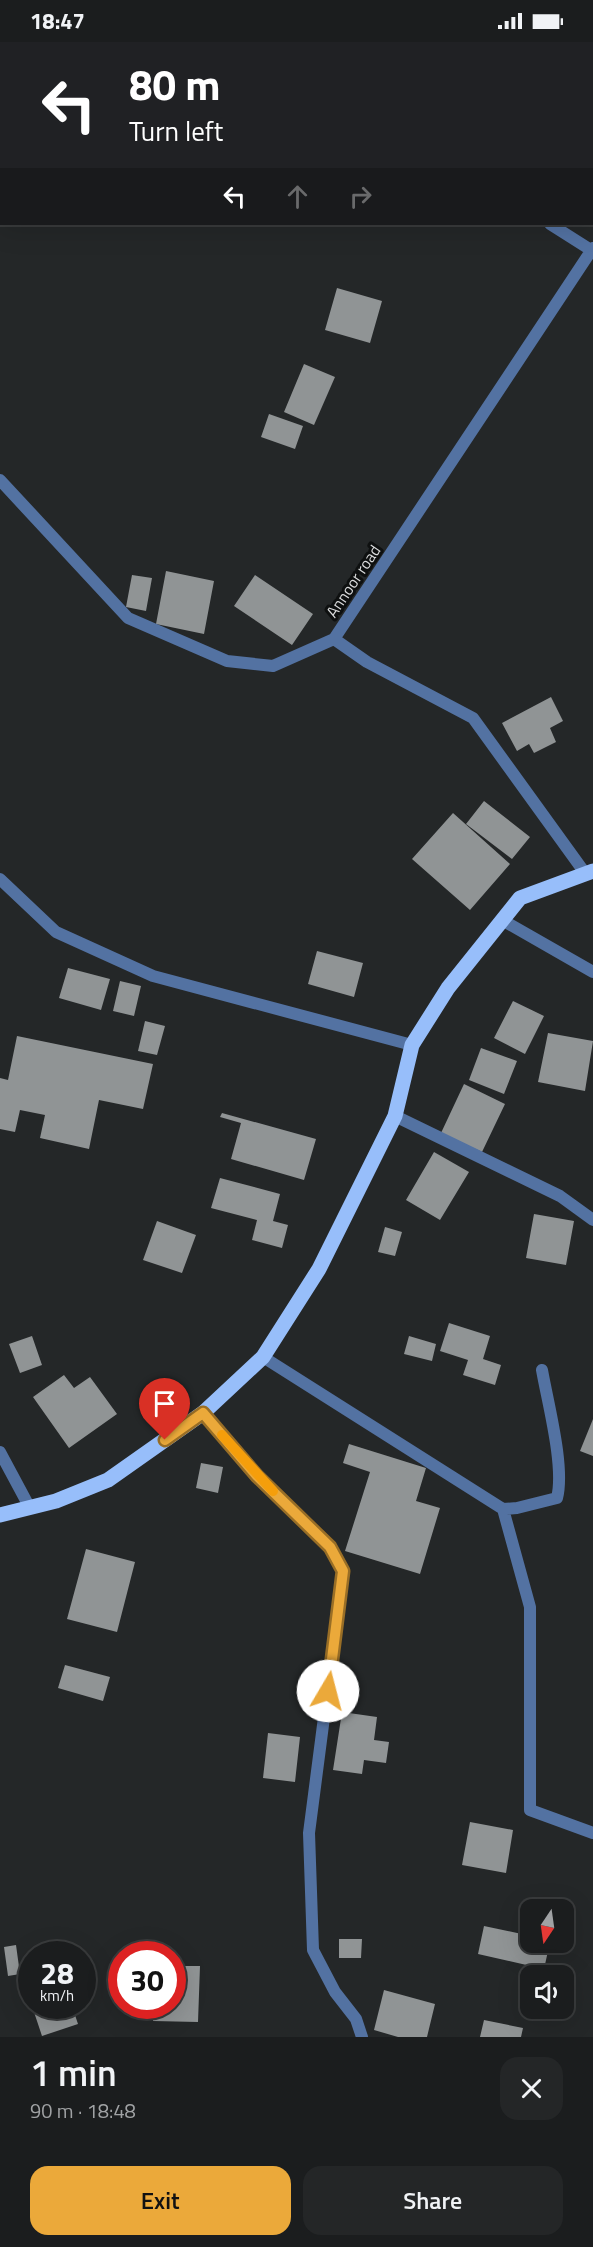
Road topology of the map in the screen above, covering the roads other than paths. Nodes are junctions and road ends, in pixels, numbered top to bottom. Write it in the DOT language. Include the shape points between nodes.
graph roads {
  1 [pos="552,225"];
  2 [pos="592,249"];
  3 [pos="0,480"];
  4 [pos="334,639"];
  5 [pos="589,872"];
  6 [pos="0,879"];
  7 [pos="502,920"];
  8 [pos="593,972"];
  9 [pos="412,1045"];
  10 [pos="395,1116"];
  11 [pos="593,1220"];
  12 [pos="262,1357"];
  13 [pos="542,1370"];
  14 [pos="203,1413"];
  15 [pos="0,1452"];
  16 [pos="30,1508"];
  17 [pos="503,1509"];
  18 [pos="0,1515"];
  19 [pos="593,1833"];
  20 [pos="362,2037"];
  1 -- 2 [label="street"];
  2 -- 4 [label="street, Annoor road"];
  3 -- 4 [label="street" via="128,618 239,663 273,666"];
  4 -- 5 [label="street, Annoor road" via="367,662 473,718"];
  5 -- 7 [label="main road" via="520,898"];
  6 -- 9 [label="street" via="56,932 153,976"];
  7 -- 8 [label="street"];
  7 -- 9 [label="main road" via="448,988"];
  9 -- 10 [label="main road"];
  10 -- 11 [label="street" via="560,1196"];
  10 -- 12 [label="main road" via="319,1269"];
  12 -- 14 [label="main road"];
  12 -- 17 [label="street"];
  13 -- 17 [label="street" via="560,1486 557,1498"];
  14 -- 16 [label="main road" via="108,1480"];
  14 -- 20 [label="street" via="257,1476 330,1547 343,1571 309,1833 313,1950 335,1992 356,2019"];
  15 -- 16 [label="street"];
  16 -- 18 [label="main road"];
  17 -- 19 [label="street" via="530,1607 530,1810"];
}
